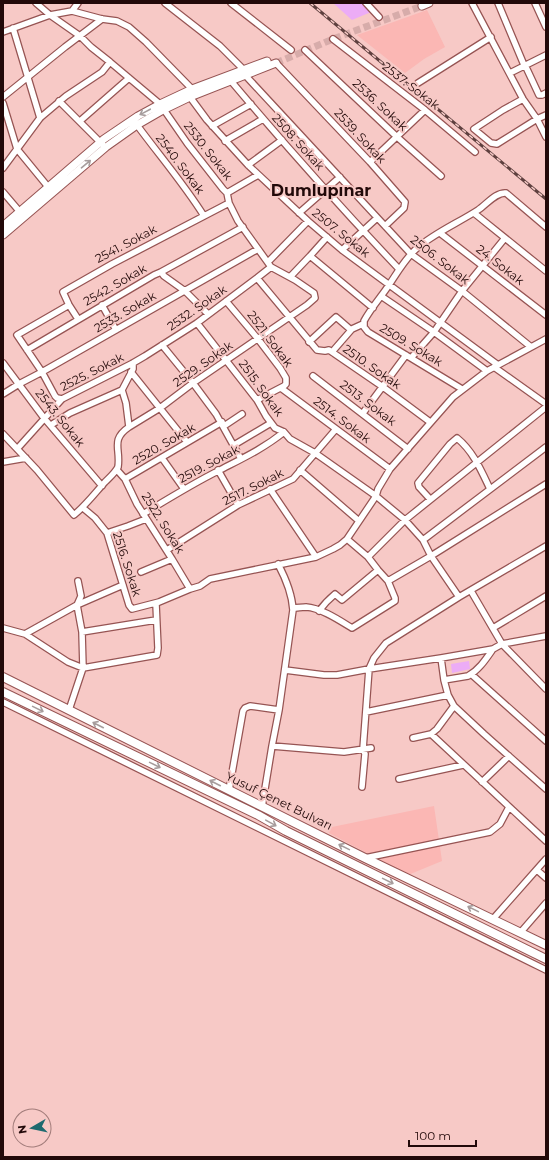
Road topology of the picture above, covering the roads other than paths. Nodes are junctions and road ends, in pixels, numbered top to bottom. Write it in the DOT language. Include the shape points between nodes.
graph roads {
  1 [pos="36,3"];
  2 [pos="78,3"];
  3 [pos="165,3"];
  4 [pos="231,3"];
  5 [pos="366,3"];
  6 [pos="472,3"];
  7 [pos="498,3"];
  8 [pos="535,3"];
  9 [pos="72,11"];
  10 [pos="50,15"];
  11 [pos="379,16"];
  12 [pos="102,19"];
  13 [pos="546,26"];
  14 [pos="14,28"];
  15 [pos="3,32"];
  16 [pos="80,36"];
  17 [pos="491,37"];
  18 [pos="333,39"];
  19 [pos="291,50"];
  20 [pos="305,50"];
  21 [pos="546,55"];
  22 [pos="273,61"];
  23 [pos="110,62"];
  24 [pos="525,65"];
  25 [pos="244,72"];
  26 [pos="510,73"];
  27 [pos="28,78"];
  28 [pos="129,78"];
  29 [pos="231,81"];
  30 [pos="418,84"];
  31 [pos="192,89"];
  32 [pos="546,93"];
  33 [pos="3,97"];
  34 [pos="190,97"];
  35 [pos="523,99"];
  36 [pos="59,101"];
  37 [pos="3,102"];
  38 [pos="251,104"];
  39 [pos="161,107"];
  40 [pos="425,110"];
  41 [pos="546,115"];
  42 [pos="40,118"];
  43 [pos="263,119"];
  44 [pos="537,120"];
  45 [pos="80,122"];
  46 [pos="137,125"];
  47 [pos="212,126"];
  48 [pos="396,136"];
  49 [pos="546,137"];
  50 [pos="282,140"];
  51 [pos="225,141"];
  52 [pos="103,145"];
  53 [pos="17,149"];
  54 [pos="475,152"];
  55 [pos="370,162"];
  56 [pos="248,165"];
  57 [pos="3,168"];
  58 [pos="258,175"];
  59 [pos="441,176"];
  60 [pos="340,177"];
  61 [pos="49,188"];
  62 [pos="326,189"];
  63 [pos="3,192"];
  64 [pos="227,192"];
  65 [pos="230,203"];
  66 [pos="20,212"];
  67 [pos="299,213"];
  68 [pos="474,213"];
  69 [pos="204,216"];
  70 [pos="377,218"];
  71 [pos="308,221"];
  72 [pos="3,226"];
  73 [pos="384,226"];
  74 [pos="243,227"];
  75 [pos="546,227"];
  76 [pos="363,231"];
  77 [pos="440,233"];
  78 [pos="3,235"];
  79 [pos="328,237"];
  80 [pos="504,238"];
  81 [pos="258,248"];
  82 [pos="342,250"];
  83 [pos="411,254"];
  84 [pos="310,256"];
  85 [pos="269,265"];
  86 [pos="483,266"];
  87 [pos="545,268"];
  88 [pos="399,269"];
  89 [pos="161,272"];
  90 [pos="290,277"];
  91 [pos="257,278"];
  92 [pos="389,285"];
  93 [pos="185,291"];
  94 [pos="462,291"];
  95 [pos="381,296"];
  96 [pos="226,301"];
  97 [pos="69,305"];
  98 [pos="102,305"];
  99 [pos="373,308"];
  100 [pos="208,314"];
  101 [pos="546,315"];
  102 [pos="289,317"];
  103 [pos="78,319"];
  104 [pos="197,323"];
  105 [pos="440,323"];
  106 [pos="363,324"];
  107 [pos="116,330"];
  108 [pos="351,330"];
  109 [pos="434,332"];
  110 [pos="258,339"];
  111 [pos="546,339"];
  112 [pos="309,342"];
  113 [pos="162,345"];
  114 [pos="531,347"];
  115 [pos="27,350"];
  116 [pos="332,352"];
  117 [pos="409,357"];
  118 [pos="227,361"];
  119 [pos="3,363"];
  120 [pos="133,363"];
  121 [pos="496,366"];
  122 [pos="487,371"];
  123 [pos="42,372"];
  124 [pos="131,372"];
  125 [pos="313,376"];
  126 [pos="193,383"];
  127 [pos="19,384"];
  128 [pos="383,387"];
  129 [pos="281,388"];
  130 [pos="462,389"];
  131 [pos="122,390"];
  132 [pos="3,394"];
  133 [pos="62,399"];
  134 [pos="257,400"];
  135 [pos="546,404"];
  136 [pos="546,407"];
  137 [pos="160,408"];
  138 [pos="363,413"];
  139 [pos="242,414"];
  140 [pos="44,418"];
  141 [pos="430,422"];
  142 [pos="271,423"];
  143 [pos="223,424"];
  144 [pos="51,425"];
  145 [pos="129,427"];
  146 [pos="336,429"];
  147 [pos="284,432"];
  148 [pos="3,434"];
  149 [pos="187,442"];
  150 [pos="234,445"];
  151 [pos="546,447"];
  152 [pos="17,449"];
  153 [pos="408,449"];
  154 [pos="315,453"];
  155 [pos="26,458"];
  156 [pos="162,458"];
  157 [pos="241,459"];
  158 [pos="3,462"];
  159 [pos="477,462"];
  160 [pos="390,469"];
  161 [pos="117,470"];
  162 [pos="218,470"];
  163 [pos="300,470"];
  164 [pos="125,479"];
  165 [pos="546,484"];
  166 [pos="102,486"];
  167 [pos="184,489"];
  168 [pos="270,489"];
  169 [pos="490,489"];
  170 [pos="376,496"];
  171 [pos="430,499"];
  172 [pos="238,505"];
  173 [pos="83,508"];
  174 [pos="145,516"];
  175 [pos="405,520"];
  176 [pos="359,521"];
  177 [pos="107,532"];
  178 [pos="347,539"];
  179 [pos="423,540"];
  180 [pos="546,546"];
  181 [pos="167,550"];
  182 [pos="431,556"];
  183 [pos="316,557"];
  184 [pos="368,557"];
  185 [pos="172,559"];
  186 [pos="278,564"];
  187 [pos="378,570"];
  188 [pos="141,572"];
  189 [pos="78,581"];
  190 [pos="388,581"];
  191 [pos="123,585"];
  192 [pos="190,589"];
  193 [pos="471,591"];
  194 [pos="546,596"];
  195 [pos="459,597"];
  196 [pos="156,604"];
  197 [pos="77,605"];
  198 [pos="293,608"];
  199 [pos="319,611"];
  200 [pos="156,620"];
  201 [pos="3,628"];
  202 [pos="493,628"];
  203 [pos="82,632"];
  204 [pos="25,634"];
  205 [pos="545,638"];
  206 [pos="502,644"];
  207 [pos="493,649"];
  208 [pos="441,658"];
  209 [pos="83,668"];
  210 [pos="369,669"];
  211 [pos="285,670"];
  212 [pos="471,674"];
  213 [pos="3,677"];
  214 [pos="444,680"];
  215 [pos="546,689"];
  216 [pos="3,692"];
  217 [pos="448,694"];
  218 [pos="3,702"];
  219 [pos="454,706"];
  220 [pos="69,710"];
  221 [pos="279,710"];
  222 [pos="366,712"];
  223 [pos="431,734"];
  224 [pos="413,738"];
  225 [pos="546,741"];
  226 [pos="272,746"];
  227 [pos="371,748"];
  228 [pos="363,749"];
  229 [pos="509,756"];
  230 [pos="463,765"];
  231 [pos="399,779"];
  232 [pos="482,782"];
  233 [pos="362,787"];
  234 [pos="546,789"];
  235 [pos="229,790"];
  236 [pos="262,807"];
  237 [pos="509,807"];
  238 [pos="546,841"];
  239 [pos="365,858"];
  240 [pos="546,859"];
  241 [pos="537,870"];
  242 [pos="546,878"];
  243 [pos="546,903"];
  244 [pos="493,919"];
  245 [pos="520,933"];
  246 [pos="546,945"];
  247 [pos="546,960"];
  248 [pos="546,970"];
  1 -- 10 [label="street, 2530. Sokak"];
  2 -- 9 [label="street"];
  3 -- 25 [label="street, 2506. Sokak" via="220,46"];
  4 -- 19 [label="street"];
  5 -- 11 [label="street"];
  6 -- 17 [label="street"];
  7 -- 24 [label="street"];
  8 -- 13 [label="street"];
  9 -- 10 [label="street"];
  9 -- 12 [label="street"];
  10 -- 14 [label="street"];
  10 -- 16 [label="street, 2530. Sokak"];
  12 -- 16 [label="street"];
  12 -- 31 [label="street" via="117,21 129,27"];
  14 -- 15 [label="street"];
  14 -- 27 [label="street"];
  16 -- 23 [label="street, 2530. Sokak"];
  16 -- 27 [label="street"];
  17 -- 26 [label="street"];
  17 -- 30 [label="street"];
  18 -- 40 [label="street, 2537. Sokak"];
  20 -- 48 [label="street, 2536. Sokak"];
  21 -- 24 [label="street"];
  22 -- 25 [label="main road"];
  22 -- 55 [label="street, 2539. Sokak"];
  23 -- 28 [label="street, 2530. Sokak"];
  23 -- 36 [label="street" via="102,72"];
  24 -- 26 [label="street"];
  24 -- 32 [label="street" via="539,95"];
  25 -- 29 [label="main road"];
  25 -- 31 [label="main road"];
  25 -- 60 [label="street, 2506. Sokak"];
  26 -- 35 [label="street"];
  27 -- 33 [label="street"];
  27 -- 42 [label="street"];
  28 -- 39 [label="street, 2530. Sokak"];
  28 -- 45 [label="street"];
  29 -- 34 [label="main road"];
  29 -- 38 [label="street, 2508. Sokak"];
  31 -- 34 [label="street"];
  31 -- 39 [label="main road"];
  34 -- 39 [label="main road"];
  34 -- 47 [label="street, 2507. Sokak"];
  35 -- 44 [label="street"];
  35 -- 44 [label="street" via="474,129 491,143 497,144"];
  36 -- 42 [label="street"];
  36 -- 45 [label="street"];
  37 -- 53 [label="street"];
  38 -- 43 [label="street, 2508. Sokak"];
  38 -- 47 [label="street"];
  39 -- 46 [label="main road"];
  39 -- 52 [label="main road, one-way" via="138,116"];
  39 -- 64 [label="street, 2530. Sokak"];
  40 -- 48 [label="street"];
  40 -- 54 [label="street, 2537. Sokak"];
  41 -- 44 [label="street"];
  42 -- 53 [label="street"];
  43 -- 50 [label="street, 2508. Sokak"];
  43 -- 51 [label="street"];
  44 -- 49 [label="street"];
  45 -- 52 [label="street"];
  46 -- 52 [label="main road"];
  46 -- 69 [label="street, 2540. Sokak"];
  47 -- 51 [label="street, 2507. Sokak"];
  48 -- 55 [label="street"];
  48 -- 59 [label="street, 2536. Sokak"];
  50 -- 56 [label="street"];
  50 -- 62 [label="street, 2508. Sokak"];
  51 -- 56 [label="street, 2507. Sokak"];
  52 -- 61 [label="main road"];
  78 -- 52 [label="main road, one-way"];
  53 -- 57 [label="street"];
  53 -- 61 [label="street"];
  55 -- 73 [label="street, 2539. Sokak" via="405,202 404,208"];
  56 -- 58 [label="street, 2507. Sokak"];
  58 -- 64 [label="street"];
  58 -- 67 [label="street, 2507. Sokak"];
  60 -- 62 [label="street"];
  60 -- 70 [label="street, 2506. Sokak"];
  61 -- 66 [label="main road"];
  62 -- 67 [label="street"];
  62 -- 76 [label="street, 2508. Sokak"];
  63 -- 66 [label="street"];
  64 -- 65 [label="street, 2530. Sokak"];
  65 -- 69 [label="street, 2541. Sokak"];
  65 -- 74 [label="street, 2530. Sokak"];
  66 -- 72 [label="main road"];
  67 -- 71 [label="street, 2507. Sokak"];
  68 -- 75 [label="street, 2509. Sokak" via="502,192"];
  68 -- 77 [label="street, 2509. Sokak"];
  68 -- 80 [label="street"];
  69 -- 97 [label="street, 2541. Sokak" via="71,286 63,292"];
  70 -- 73 [label="street, 2506. Sokak"];
  70 -- 76 [label="street"];
  71 -- 79 [label="street, 2507. Sokak"];
  71 -- 85 [label="street, 2532. Sokak"];
  73 -- 83 [label="street, 2506. Sokak"];
  74 -- 81 [label="street, 2530. Sokak"];
  74 -- 89 [label="street"];
  76 -- 82 [label="street"];
  76 -- 88 [label="street, 2508. Sokak"];
  77 -- 83 [label="street, 2509. Sokak"];
  77 -- 86 [label="street, 24. Sokak"];
  79 -- 82 [label="street, 2507. Sokak"];
  79 -- 84 [label="street"];
  80 -- 86 [label="street"];
  80 -- 87 [label="street"];
  81 -- 85 [label="street, 2530. Sokak"];
  81 -- 93 [label="street, 2533. Sokak"];
  82 -- 92 [label="street, 2507. Sokak"];
  83 -- 88 [label="street, 2509. Sokak"];
  83 -- 94 [label="street, 2506. Sokak"];
  84 -- 90 [label="street"];
  84 -- 99 [label="street"];
  85 -- 90 [label="street"];
  85 -- 91 [label="street, 2532. Sokak"];
  86 -- 94 [label="street"];
  86 -- 101 [label="street, 24. Sokak"];
  88 -- 92 [label="street, 2509. Sokak"];
  89 -- 93 [label="street, 2542. Sokak"];
  89 -- 98 [label="street, 2542. Sokak"];
  90 -- 102 [label="street, 2529. Sokak" via="314,293 315,298"];
  91 -- 96 [label="street, 2532. Sokak"];
  91 -- 102 [label="street, 2510. Sokak"];
  92 -- 95 [label="street, 2509. Sokak"];
  92 -- 105 [label="street, 2507. Sokak"];
  93 -- 100 [label="street, 2542. Sokak"];
  93 -- 107 [label="street, 2533. Sokak"];
  94 -- 105 [label="street"];
  94 -- 114 [label="street, 2506. Sokak"];
  95 -- 99 [label="street, 2509. Sokak"];
  95 -- 109 [label="street"];
  96 -- 100 [label="street, 2532. Sokak"];
  96 -- 110 [label="street, 2521. Sokak"];
  97 -- 103 [label="street, 2541. Sokak"];
  97 -- 115 [label="street" via="17,335"];
  98 -- 103 [label="street, 2542. Sokak"];
  98 -- 107 [label="street"];
  99 -- 106 [label="street, 2509. Sokak"];
  100 -- 104 [label="street, 2532. Sokak"];
  102 -- 110 [label="street, 2529. Sokak"];
  102 -- 112 [label="street, 2510. Sokak"];
  103 -- 115 [label="street, 2542. Sokak"];
  104 -- 113 [label="street, 2532. Sokak"];
  104 -- 118 [label="street, 2515. Sokak"];
  105 -- 109 [label="street"];
  105 -- 121 [label="street, 2507. Sokak"];
  106 -- 108 [label="street"];
  106 -- 117 [label="street, 2509. Sokak" via="368,332"];
  107 -- 123 [label="street, 2533. Sokak"];
  108 -- 112 [label="street" via="336,317"];
  108 -- 116 [label="street"];
  109 -- 117 [label="street"];
  109 -- 122 [label="street"];
  110 -- 118 [label="street, 2529. Sokak"];
  110 -- 129 [label="street, 2521. Sokak" via="286,378 286,384"];
  111 -- 114 [label="street"];
  112 -- 116 [label="street, 2510. Sokak" via="317,350"];
  113 -- 120 [label="street, 2532. Sokak"];
  113 -- 126 [label="street"];
  114 -- 121 [label="street"];
  115 -- 123 [label="street"];
  116 -- 128 [label="street, 2510. Sokak"];
  117 -- 128 [label="street"];
  117 -- 130 [label="street, 2509. Sokak"];
  118 -- 126 [label="street, 2529. Sokak"];
  118 -- 134 [label="street, 2515. Sokak"];
  119 -- 127 [label="street, 2543. Sokak"];
  120 -- 124 [label="street"];
  120 -- 133 [label="street, 2525. Sokak"];
  121 -- 122 [label="street"];
  121 -- 135 [label="street, 2507. Sokak"];
  122 -- 130 [label="street"];
  123 -- 127 [label="street, 2533. Sokak"];
  123 -- 133 [label="street" via="55,396"];
  124 -- 131 [label="street"];
  124 -- 137 [label="street"];
  125 -- 138 [label="street, 2513. Sokak"];
  126 -- 137 [label="street, 2529. Sokak"];
  126 -- 143 [label="street"];
  127 -- 132 [label="street, 2533. Sokak"];
  127 -- 140 [label="street, 2543. Sokak"];
  128 -- 138 [label="street"];
  128 -- 141 [label="street, 2510. Sokak"];
  129 -- 134 [label="street"];
  129 -- 146 [label="street, 2514. Sokak"];
  130 -- 141 [label="street"];
  131 -- 144 [label="street" via="70,413"];
  131 -- 145 [label="street"];
  133 -- 140 [label="street, 2525. Sokak"];
  134 -- 142 [label="street, 2515. Sokak"];
  136 -- 159 [label="street"];
  137 -- 145 [label="street, 2529. Sokak"];
  137 -- 149 [label="street"];
  138 -- 153 [label="street, 2513. Sokak"];
  139 -- 143 [label="street, 2520. Sokak"];
  140 -- 144 [label="street, 2543. Sokak"];
  140 -- 152 [label="street, 2525. Sokak"];
  141 -- 153 [label="street"];
  142 -- 147 [label="street, 2515. Sokak"];
  142 -- 150 [label="street"];
  143 -- 149 [label="street, 2520. Sokak"];
  143 -- 150 [label="street"];
  144 -- 166 [label="street, 2543. Sokak"];
  145 -- 161 [label="street" via="123,430 118,439"];
  146 -- 154 [label="street, 2517. Sokak"];
  146 -- 160 [label="street, 2514. Sokak"];
  147 -- 154 [label="street, 2515. Sokak" via="290,439"];
  147 -- 157 [label="street, 2519. Sokak" via="272,442"];
  148 -- 152 [label="street"];
  149 -- 156 [label="street, 2520. Sokak"];
  150 -- 157 [label="street"];
  151 -- 169 [label="street"];
  152 -- 155 [label="street"];
  153 -- 160 [label="street"];
  154 -- 163 [label="street, 2517. Sokak"];
  154 -- 170 [label="street, 2515. Sokak"];
  155 -- 158 [label="street"];
  155 -- 173 [label="street" via="74,516"];
  156 -- 164 [label="street, 2520. Sokak"];
  156 -- 167 [label="street"];
  157 -- 162 [label="street, 2519. Sokak"];
  159 -- 169 [label="street"];
  159 -- 171 [label="street"];
  159 -- 171 [label="street" via="457,438 418,483"];
  160 -- 170 [label="street"];
  161 -- 164 [label="street, 2522. Sokak"];
  161 -- 166 [label="street"];
  162 -- 167 [label="street, 2519. Sokak"];
  162 -- 172 [label="street"];
  163 -- 168 [label="street, 2517. Sokak" via="293,479"];
  163 -- 176 [label="street"];
  164 -- 174 [label="street, 2522. Sokak"];
  165 -- 182 [label="street"];
  166 -- 173 [label="street"];
  167 -- 174 [label="street, 2519. Sokak"];
  168 -- 172 [label="street, 2517. Sokak"];
  168 -- 183 [label="street"];
  169 -- 179 [label="street"];
  170 -- 175 [label="street, 2515. Sokak"];
  170 -- 176 [label="street"];
  171 -- 175 [label="street"];
  172 -- 181 [label="street, 2517. Sokak"];
  173 -- 177 [label="street, 2516. Sokak"];
  174 -- 177 [label="street, 2519. Sokak" via="128,526"];
  174 -- 181 [label="street, 2522. Sokak"];
  175 -- 179 [label="street, 2515. Sokak"];
  175 -- 184 [label="street"];
  176 -- 178 [label="street"];
  177 -- 191 [label="street, 2516. Sokak"];
  178 -- 183 [label="street"];
  178 -- 184 [label="street"];
  179 -- 182 [label="street, 2515. Sokak"];
  180 -- 193 [label="street"];
  181 -- 185 [label="street, 2522. Sokak"];
  182 -- 190 [label="street"];
  182 -- 195 [label="street, 2515. Sokak"];
  183 -- 186 [label="street"];
  184 -- 187 [label="street"];
  185 -- 188 [label="street"];
  185 -- 192 [label="street, 2522. Sokak"];
  186 -- 192 [label="street" via="210,579"];
  186 -- 198 [label="street" via="288,583"];
  187 -- 190 [label="street"];
  187 -- 199 [label="street" via="342,600 335,594"];
  189 -- 197 [label="street" via="81,596"];
  190 -- 199 [label="street" via="395,601 352,628"];
  191 -- 196 [label="street, 2516. Sokak" via="130,608 134,610"];
  191 -- 197 [label="street"];
  192 -- 196 [label="street"];
  193 -- 195 [label="street"];
  193 -- 202 [label="street"];
  194 -- 202 [label="street"];
  195 -- 210 [label="street" via="386,643"];
  196 -- 200 [label="street"];
  197 -- 203 [label="street"];
  197 -- 204 [label="street"];
  198 -- 199 [label="street" via="307,607"];
  198 -- 211 [label="street"];
  200 -- 203 [label="street"];
  200 -- 209 [label="street" via="157,655"];
  201 -- 204 [label="street"];
  202 -- 206 [label="street"];
  203 -- 209 [label="street"];
  204 -- 209 [label="street" via="68,662"];
  205 -- 206 [label="street"];
  206 -- 207 [label="street"];
  206 -- 215 [label="street"];
  207 -- 208 [label="street"];
  207 -- 212 [label="street" via="480,667"];
  208 -- 210 [label="street"];
  208 -- 214 [label="street"];
  209 -- 220 [label="street"];
  210 -- 211 [label="street" via="337,675"];
  210 -- 222 [label="street"];
  211 -- 221 [label="street"];
  212 -- 214 [label="street"];
  212 -- 225 [label="street"];
  213 -- 220 [label="highway, Yusuf Çenet Bulvarı"];
  214 -- 217 [label="street"];
  216 -- 247 [label="highway, Yusuf Çenet Bulvarı, one-way" via="258,815"];
  217 -- 219 [label="street"];
  217 -- 222 [label="street"];
  218 -- 248 [label="street"];
  219 -- 223 [label="street"];
  219 -- 229 [label="street"];
  235 -- 220 [label="highway, Yusuf Çenet Bulvarı, one-way"];
  221 -- 226 [label="street"];
  221 -- 235 [label="street" via="250,706 243,711"];
  222 -- 228 [label="street"];
  223 -- 224 [label="street"];
  223 -- 230 [label="street"];
  226 -- 228 [label="street" via="344,752"];
  226 -- 236 [label="street"];
  227 -- 228 [label="street"];
  228 -- 233 [label="street" via="366,754"];
  229 -- 232 [label="street"];
  229 -- 234 [label="street"];
  230 -- 231 [label="street"];
  230 -- 232 [label="street"];
  232 -- 237 [label="street"];
  235 -- 236 [label="highway, Yusuf Çenet Bulvarı"];
  239 -- 236 [label="highway, Yusuf Çenet Bulvarı, one-way"];
  237 -- 238 [label="street"];
  237 -- 239 [label="street" via="500,824 490,832"];
  244 -- 239 [label="highway, Yusuf Çenet Bulvarı, one-way"];
  240 -- 241 [label="street"];
  241 -- 242 [label="street"];
  241 -- 244 [label="street"];
  243 -- 245 [label="street"];
  244 -- 245 [label="highway, Yusuf Çenet Bulvarı"];
  245 -- 246 [label="highway, Yusuf Çenet Bulvarı"];
}
